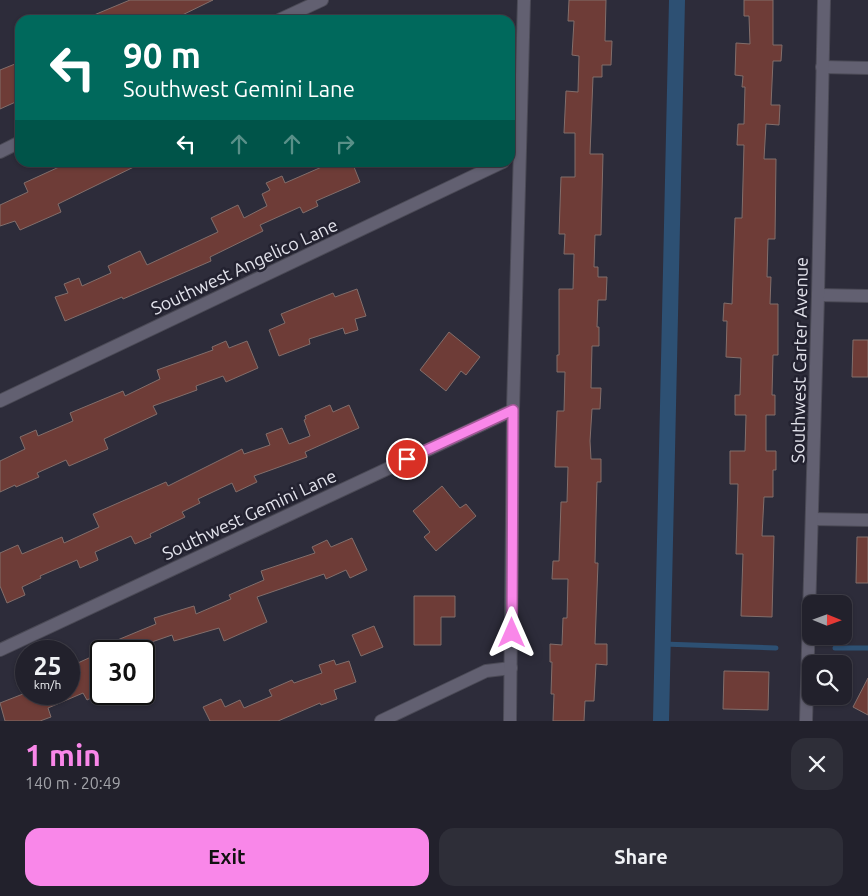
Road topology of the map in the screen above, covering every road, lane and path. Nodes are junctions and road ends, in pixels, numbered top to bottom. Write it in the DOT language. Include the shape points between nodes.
graph roads {
  1 [pos="322,0"];
  2 [pos="524,0"];
  3 [pos="824,0"];
  4 [pos="290,15"];
  5 [pos="822,67"];
  6 [pos="868,68"];
  7 [pos="15,144"];
  8 [pos="0,152"];
  9 [pos="515,157"];
  10 [pos="492,167"];
  11 [pos="515,167"];
  12 [pos="818,295"];
  13 [pos="868,296"];
  14 [pos="0,401"];
  15 [pos="513,410"];
  16 [pos="812,519"];
  17 [pos="868,520"];
  18 [pos="0,650"];
  19 [pos="511,668"];
  20 [pos="381,721"];
  21 [pos="510,721"];
  22 [pos="806,721"];
  1 -- 4 [label="street"];
  2 -- 9 [label="street"];
  3 -- 5 [label="street, Southwest Carter Avenue"];
  5 -- 6 [label="street"];
  5 -- 12 [label="street, Southwest Carter Avenue"];
  7 -- 8 [label="street"];
  10 -- 14 [label="street, Southwest Angelico Lane"];
  11 -- 15 [label="street"];
  12 -- 13 [label="street"];
  12 -- 16 [label="street, Southwest Carter Avenue"];
  15 -- 18 [label="street, Southwest Gemini Lane"];
  15 -- 19 [label="street"];
  16 -- 17 [label="street"];
  16 -- 22 [label="street, Southwest Carter Avenue"];
  19 -- 20 [label="street" via="486,671"];
  19 -- 21 [label="street"];
}
